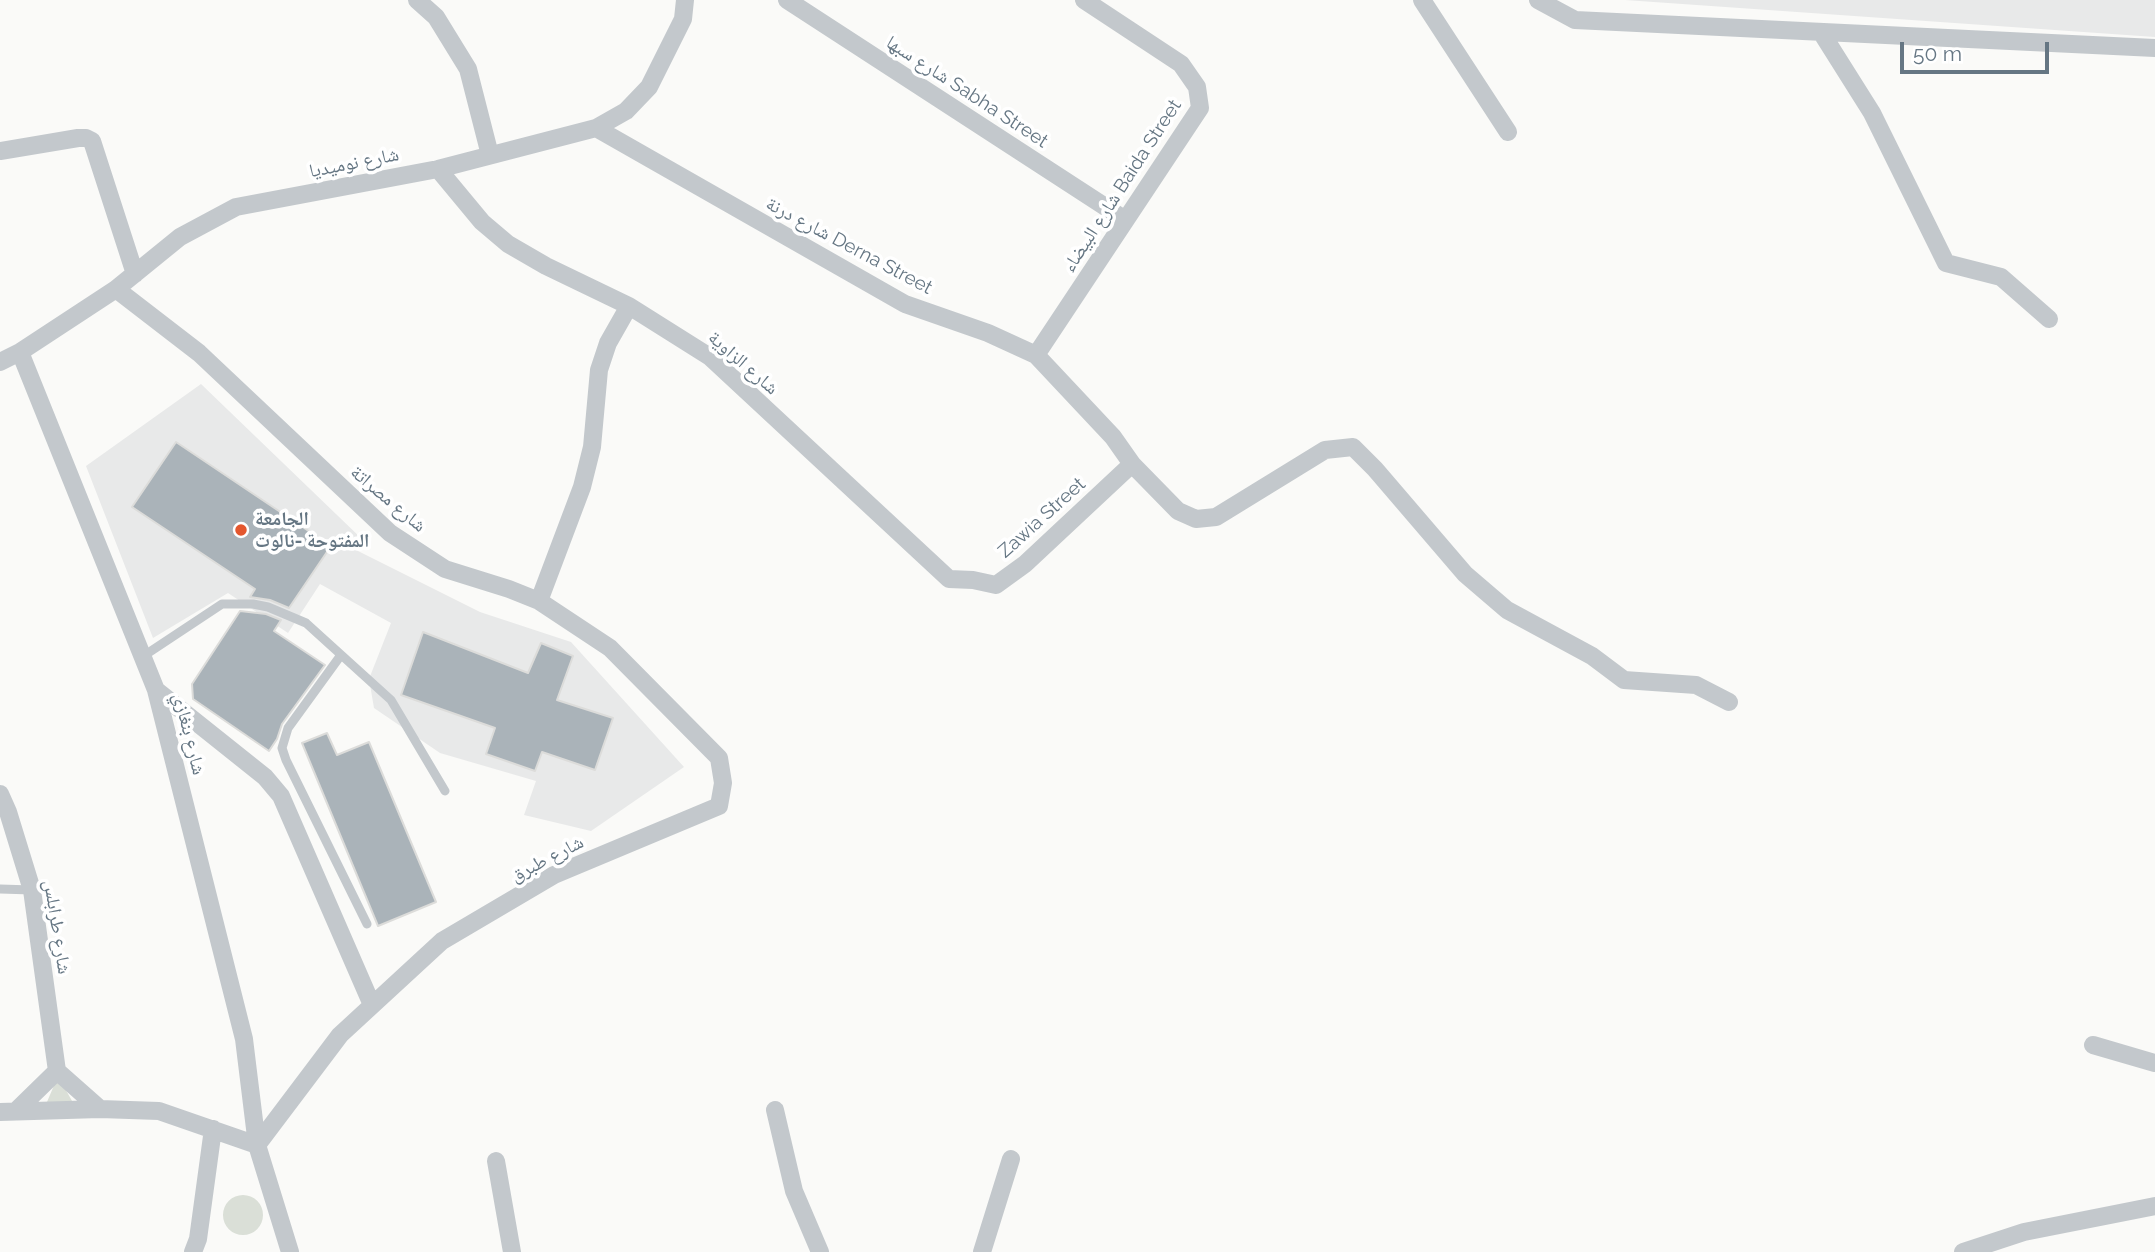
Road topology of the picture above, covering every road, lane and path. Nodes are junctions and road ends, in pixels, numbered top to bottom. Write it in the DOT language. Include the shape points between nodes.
graph roads {
  1 [pos="417,0"];
  2 [pos="685,0"];
  3 [pos="787,0"];
  4 [pos="1084,0"];
  5 [pos="1422,0"];
  6 [pos="1538,0"];
  7 [pos="1821,32"];
  8 [pos="2155,48"];
  9 [pos="596,128"];
  10 [pos="1508,132"];
  11 [pos="0,151"];
  12 [pos="490,155"];
  13 [pos="438,169"];
  14 [pos="1124,219"];
  15 [pos="135,274"];
  16 [pos="116,289"];
  17 [pos="629,306"];
  18 [pos="2049,319"];
  19 [pos="20,352"];
  20 [pos="1037,355"];
  21 [pos="0,362"];
  22 [pos="1132,464"];
  23 [pos="972,580"];
  24 [pos="539,601"];
  25 [pos="341,655"];
  26 [pos="142,657"];
  27 [pos="156,690"];
  28 [pos="1729,702"];
  29 [pos="719,758"];
  30 [pos="445,791"];
  31 [pos="0,794"];
  32 [pos="0,889"];
  33 [pos="32,890"];
  34 [pos="367,924"];
  35 [pos="372,1005"];
  36 [pos="2094,1045"];
  37 [pos="2155,1063"];
  38 [pos="57,1071"];
  39 [pos="100,1109"];
  40 [pos="775,1110"];
  41 [pos="8,1112"];
  42 [pos="213,1129"];
  43 [pos="257,1145"];
  44 [pos="1011,1159"];
  45 [pos="496,1161"];
  46 [pos="2155,1206"];
  47 [pos="193,1252"];
  48 [pos="290,1252"];
  49 [pos="512,1252"];
  50 [pos="820,1252"];
  51 [pos="982,1252"];
  52 [pos="1963,1252"];
  1 -- 12 [label="street" via="436,17 468,69"];
  2 -- 9 [label="street, شارع نوميديا" via="683,19 649,88 626,111"];
  3 -- 14 [label="street, شارع سبها Sabha Street"];
  4 -- 14 [label="street, شارع البيضاء Baida Street" via="1181,64 1197,87 1200,108"];
  5 -- 10 [label="street"];
  6 -- 7 [label="street" via="1575,20"];
  7 -- 8 [label="street"];
  7 -- 18 [label="street" via="1872,113 1946,263 2001,277"];
  9 -- 12 [label="street, شارع نوميديا"];
  9 -- 20 [label="street, شارع درنة Derna Street" via="905,304"];
  11 -- 15 [label="street" via="78,138 92,142"];
  12 -- 13 [label="street, شارع نوميديا"];
  13 -- 15 [label="street, شارع نوميديا" via="236,207 180,237"];
  13 -- 17 [label="street, شارع الزاوية" via="482,222 508,244"];
  14 -- 20 [label="street, شارع البيضاء Baida Street"];
  15 -- 16 [label="street, شارع نوميديا"];
  16 -- 19 [label="street, شارع نوميديا"];
  16 -- 24 [label="street, شارع مصراتة" via="199,353 390,533 445,569"];
  17 -- 23 [label="street, شارع الزاوية" via="710,358 949,579"];
  17 -- 24 [label="street" via="599,370 592,447 582,487"];
  19 -- 21 [label="street, شارع نوميديا"];
  19 -- 26 [label="street, شارع بنغازي"];
  20 -- 22 [label="street, شارع درنة Derna Street"];
  22 -- 23 [label="street, Zawia Street" via="1025,564 996,585"];
  22 -- 28 [label="street, شارع درنة Derna Street" via="1178,510 1196,519 1216,517 1325,450 1353,447 1465,575 1507,610 1591,656 1624,680 1696,685"];
  24 -- 29 [label="street, شارع مصراتة" via="610,648"];
  25 -- 26 [label="lane" via="293,617 261,605 222,604"];
  25 -- 30 [label="lane" via="391,700"];
  25 -- 34 [label="lane" via="288,728 282,748"];
  26 -- 27 [label="street, شارع بنغازي"];
  27 -- 35 [label="street" via="265,777 281,796"];
  27 -- 43 [label="street, شارع بنغازي" via="244,1039"];
  29 -- 35 [label="street, شارع طبرق" via="723,783 719,806 554,875 443,941"];
  31 -- 33 [label="street, شارع طرابلس"];
  32 -- 33 [label="lane"];
  33 -- 38 [label="street, شارع طرابلس"];
  35 -- 43 [label="street" via="340,1035"];
  36 -- 37 [label="street"];
  38 -- 39 [label="street"];
  38 -- 41 [label="street"];
  39 -- 41 [label="street"];
  39 -- 42 [label="street" via="159,1111"];
  40 -- 50 [label="street" via="794,1191"];
  42 -- 43 [label="street"];
  42 -- 47 [label="street"];
  43 -- 48 [label="street, شارع بنغازي"];
  44 -- 51 [label="street"];
  45 -- 49 [label="street"];
  46 -- 52 [label="street" via="2024,1232"];
}
